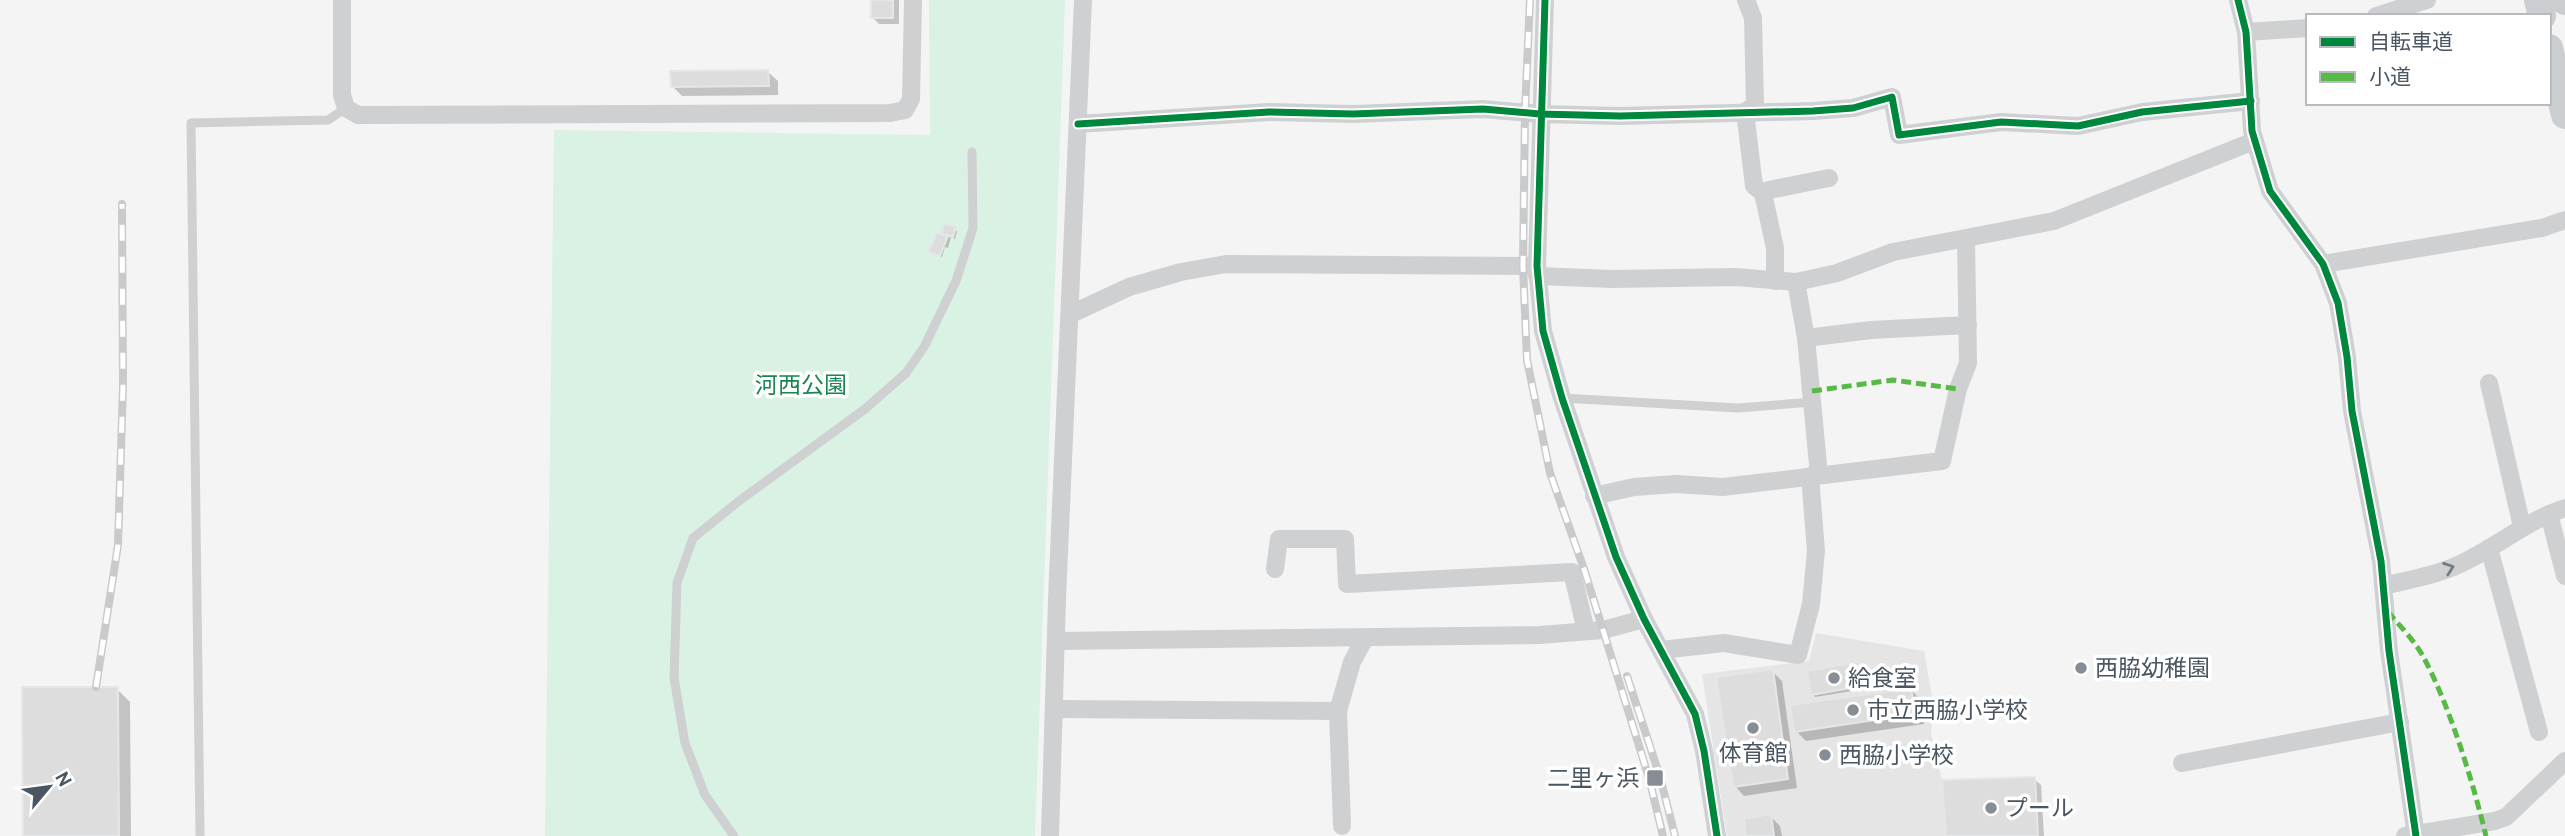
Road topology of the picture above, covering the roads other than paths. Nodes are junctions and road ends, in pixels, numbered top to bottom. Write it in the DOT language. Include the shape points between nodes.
graph roads {
  1 [pos="342,0"];
  2 [pos="913,0"];
  3 [pos="1083,0"];
  4 [pos="1545,0"];
  5 [pos="1746,0"];
  6 [pos="2238,0"];
  7 [pos="2427,0"];
  8 [pos="2382,14"];
  9 [pos="2306,28"];
  10 [pos="2246,32"];
  11 [pos="2551,56"];
  12 [pos="2251,101"];
  13 [pos="346,108"];
  14 [pos="1745,112"];
  15 [pos="1540,114"];
  16 [pos="2565,115"];
  17 [pos="1078,124"];
  18 [pos="2254,141"];
  19 [pos="972,152"];
  20 [pos="1829,178"];
  21 [pos="1763,193"];
  22 [pos="2565,220"];
  23 [pos="1966,239"];
  24 [pos="2323,264"];
  25 [pos="1537,271"];
  26 [pos="1775,281"];
  27 [pos="1797,282"];
  28 [pos="1071,314"];
  29 [pos="1968,325"];
  30 [pos="1806,338"];
  31 [pos="2488,383"];
  32 [pos="1562,398"];
  33 [pos="1813,402"];
  34 [pos="1815,475"];
  35 [pos="1594,496"];
  36 [pos="2557,511"];
  37 [pos="2522,527"];
  38 [pos="2489,548"];
  39 [pos="1275,569"];
  40 [pos="2565,576"];
  41 [pos="2383,586"];
  42 [pos="1644,619"];
  43 [pos="1586,631"];
  44 [pos="1365,638"];
  45 [pos="1056,641"];
  46 [pos="1661,650"];
  47 [pos="1054,709"];
  48 [pos="1338,711"];
  49 [pos="2400,722"];
  50 [pos="2539,732"];
  51 [pos="2565,761"];
  52 [pos="2182,763"];
  53 [pos="1342,827"];
  54 [pos="2412,835"];
  55 [pos="200,836"];
  56 [pos="734,836"];
  57 [pos="1050,836"];
  58 [pos="1717,836"];
  1 -- 13 [label="street" via="342,95"];
  2 -- 13 [label="street" via="911,99 905,110 890,113 358,115"];
  3 -- 17 [label="street"];
  4 -- 15 [label="street"];
  5 -- 14 [label="street" via="1753,18 1755,105"];
  6 -- 10 [label="street"];
  7 -- 8 [label="street"];
  9 -- 10 [label="street"];
  10 -- 12 [label="street"];
  11 -- 16 [label="main road"];
  12 -- 14 [label="street" via="2143,112 2078,126 2001,122 1899,135 1892,97 1853,107"];
  12 -- 18 [label="street"];
  13 -- 55 [label="lane" via="328,120 191,122"];
  14 -- 15 [label="street"];
  14 -- 21 [label="street" via="1755,187"];
  15 -- 17 [label="street" via="1483,109 1269,113"];
  15 -- 25 [label="street"];
  17 -- 28 [label="street"];
  18 -- 23 [label="street" via="2054,221"];
  18 -- 24 [label="street" via="2270,191"];
  19 -- 56 [label="lane" via="973,228 956,281 924,347 906,373 865,409 693,538 677,583 674,678 685,744 705,795"];
  20 -- 21 [label="street"];
  21 -- 26 [label="street" via="1775,248"];
  22 -- 24 [label="street" via="2542,229"];
  23 -- 27 [label="street" via="1893,252"];
  23 -- 29 [label="street"];
  24 -- 41 [label="street" via="2338,303"];
  25 -- 26 [label="street" via="1612,279 1736,277"];
  25 -- 28 [label="street" via="1226,264 1129,287"];
  25 -- 32 [label="street" via="1543,331"];
  26 -- 27 [label="street"];
  27 -- 30 [label="street"];
  28 -- 45 [label="street"];
  29 -- 30 [label="street"];
  29 -- 34 [label="street" via="1968,363 1942,461"];
  30 -- 33 [label="street"];
  31 -- 37 [label="street"];
  32 -- 33 [label="lane" via="1738,408"];
  32 -- 35 [label="street"];
  33 -- 34 [label="street"];
  34 -- 35 [label="street" via="1723,487 1634,487"];
  34 -- 46 [label="street" via="1811,604 1798,654 1724,643"];
  35 -- 42 [label="street"];
  36 -- 37 [label="street"];
  36 -- 40 [label="street"];
  37 -- 38 [label="street"];
  41 -- 38 [label="street, one-way" via="2439,572"];
  38 -- 50 [label="street"];
  39 -- 43 [label="street" via="1279,538 1345,539 1347,584 1572,572"];
  41 -- 49 [label="street"];
  42 -- 43 [label="street"];
  42 -- 46 [label="street"];
  43 -- 44 [label="street"];
  44 -- 45 [label="street"];
  44 -- 48 [label="street" via="1352,662"];
  45 -- 47 [label="street"];
  46 -- 58 [label="street" via="1695,714"];
  47 -- 48 [label="street"];
  47 -- 57 [label="street"];
  48 -- 53 [label="street"];
  49 -- 52 [label="street"];
  49 -- 54 [label="street"];
  51 -- 54 [label="street" via="2506,817"];
}
